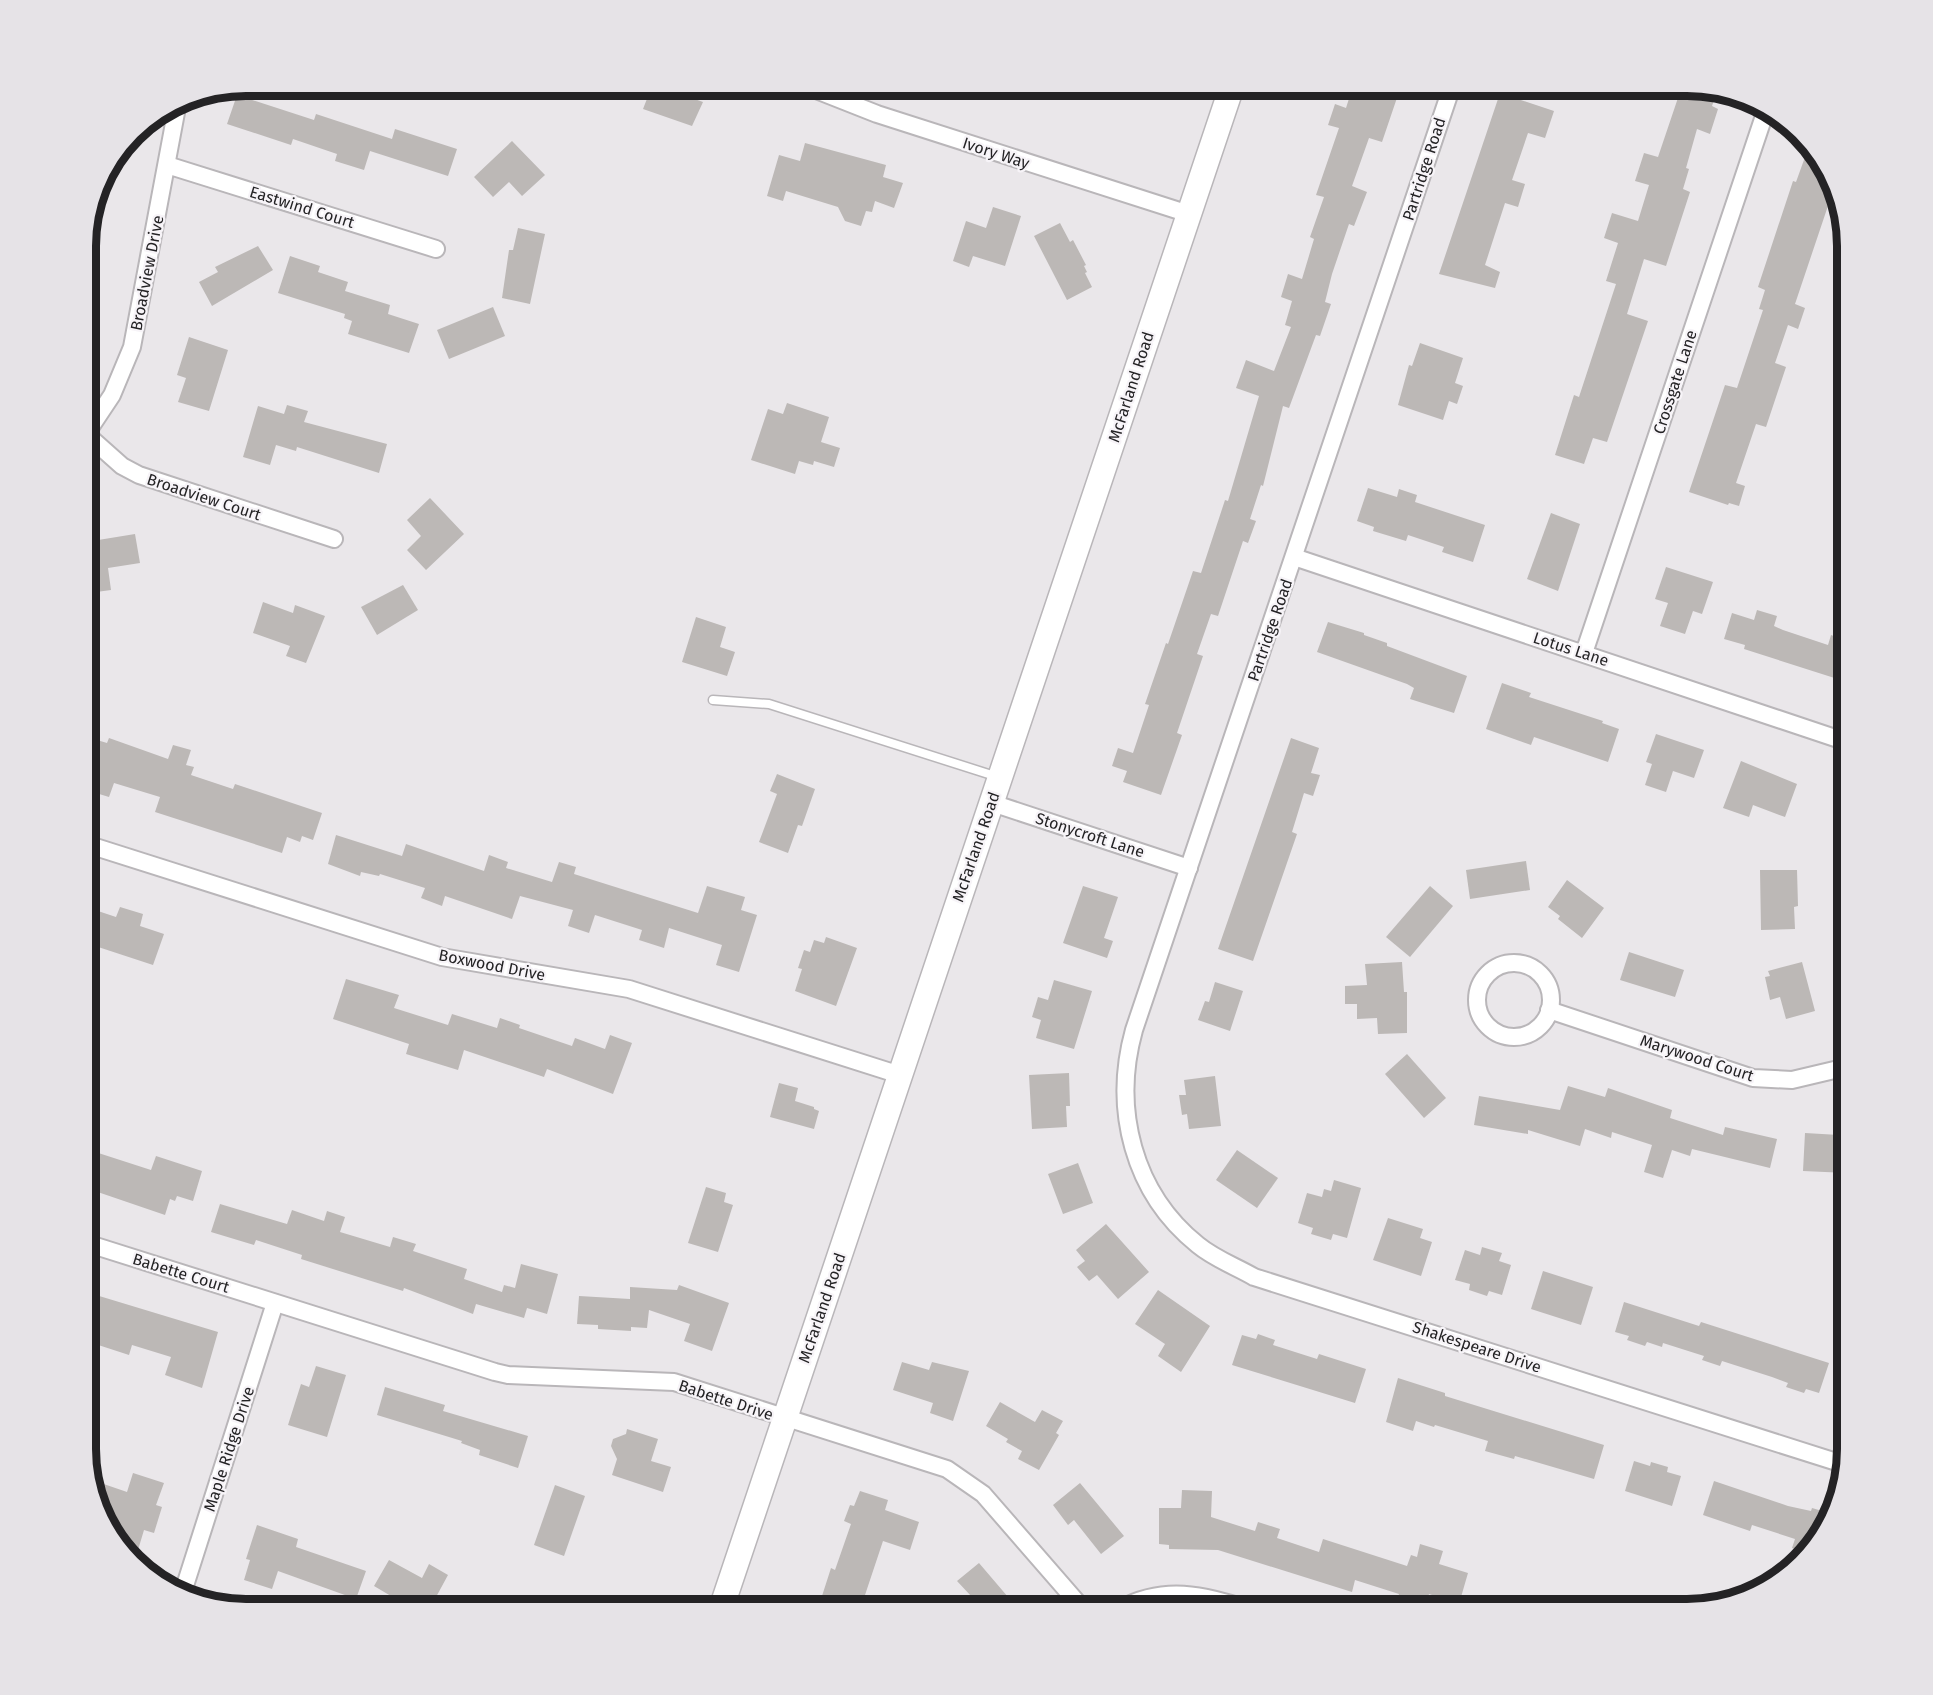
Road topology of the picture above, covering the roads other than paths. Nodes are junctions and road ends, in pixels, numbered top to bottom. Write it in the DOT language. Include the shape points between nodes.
graph roads {
  1 [pos="831,96"];
  2 [pos="1229,96"];
  3 [pos="1449,96"];
  4 [pos="176,114"];
  5 [pos="1763,118"];
  6 [pos="167,165"];
  7 [pos="1188,214"];
  8 [pos="436,249"];
  9 [pos="96,419"];
  10 [pos="96,443"];
  11 [pos="334,539"];
  12 [pos="1294,557"];
  13 [pos="1584,653"];
  14 [pos="713,700"];
  15 [pos="1837,739"];
  16 [pos="1000,778"];
  17 [pos="992,803"];
  18 [pos="96,846"];
  19 [pos="1189,868"];
  20 [pos="1549,1010"];
  21 [pos="1837,1069"];
  22 [pos="900,1075"];
  23 [pos="1144,1177"];
  24 [pos="96,1246"];
  25 [pos="275,1303"];
  26 [pos="785,1419"];
  27 [pos="1836,1461"];
  28 [pos="185,1586"];
  29 [pos="725,1599"];
  30 [pos="1074,1599"];
  31 [pos="1153,1599"];
  32 [pos="1216,1599"];
  1 -- 7 [label="street, Ivory Way"];
  2 -- 7 [label="street, McFarland Road"];
  3 -- 12 [label="street, Partridge Road"];
  4 -- 6 [label="street, Broadview Drive"];
  5 -- 13 [label="street, Crossgate Lane"];
  6 -- 8 [label="street, Eastwind Court"];
  6 -- 9 [label="street, Broadview Drive" via="132,347 112,395"];
  7 -- 16 [label="street, McFarland Road"];
  10 -- 11 [label="street, Broadview Court" via="139,475"];
  12 -- 13 [label="street, Lotus Lane"];
  12 -- 19 [label="street, Partridge Road"];
  13 -- 15 [label="street, Lotus Lane"];
  14 -- 16 [label="lane" via="769,704"];
  16 -- 17 [label="street, McFarland Road"];
  17 -- 19 [label="street, Stonycroft Lane"];
  17 -- 22 [label="street, McFarland Road"];
  18 -- 22 [label="street, Boxwood Drive" via="442,957 629,989"];
  19 -- 23 [label="street, Partridge Road" via="1126,1061 1127,1130"];
  20 -- 20 [label="street" via="1550,992 1545,980 1525,965 1506,964 1495,969 1479,988 1481,1016 1501,1034 1533,1032"];
  20 -- 21 [label="street, Marywood Court" via="1753,1078 1792,1080"];
  22 -- 26 [label="street, McFarland Road"];
  23 -- 27 [label="street, Shakespeare Drive" via="1165,1212 1193,1241 1218,1259 1254,1276"];
  24 -- 25 [label="street, Babette Court"];
  25 -- 26 [label="street, Babette Drive" via="495,1372 674,1382"];
  25 -- 28 [label="street, Maple Ridge Drive"];
  26 -- 29 [label="street, McFarland Road"];
  26 -- 30 [label="street, Babette Drive" via="957,1474 983,1494"];
  31 -- 32 [label="street" via="1168,1594"];
}
